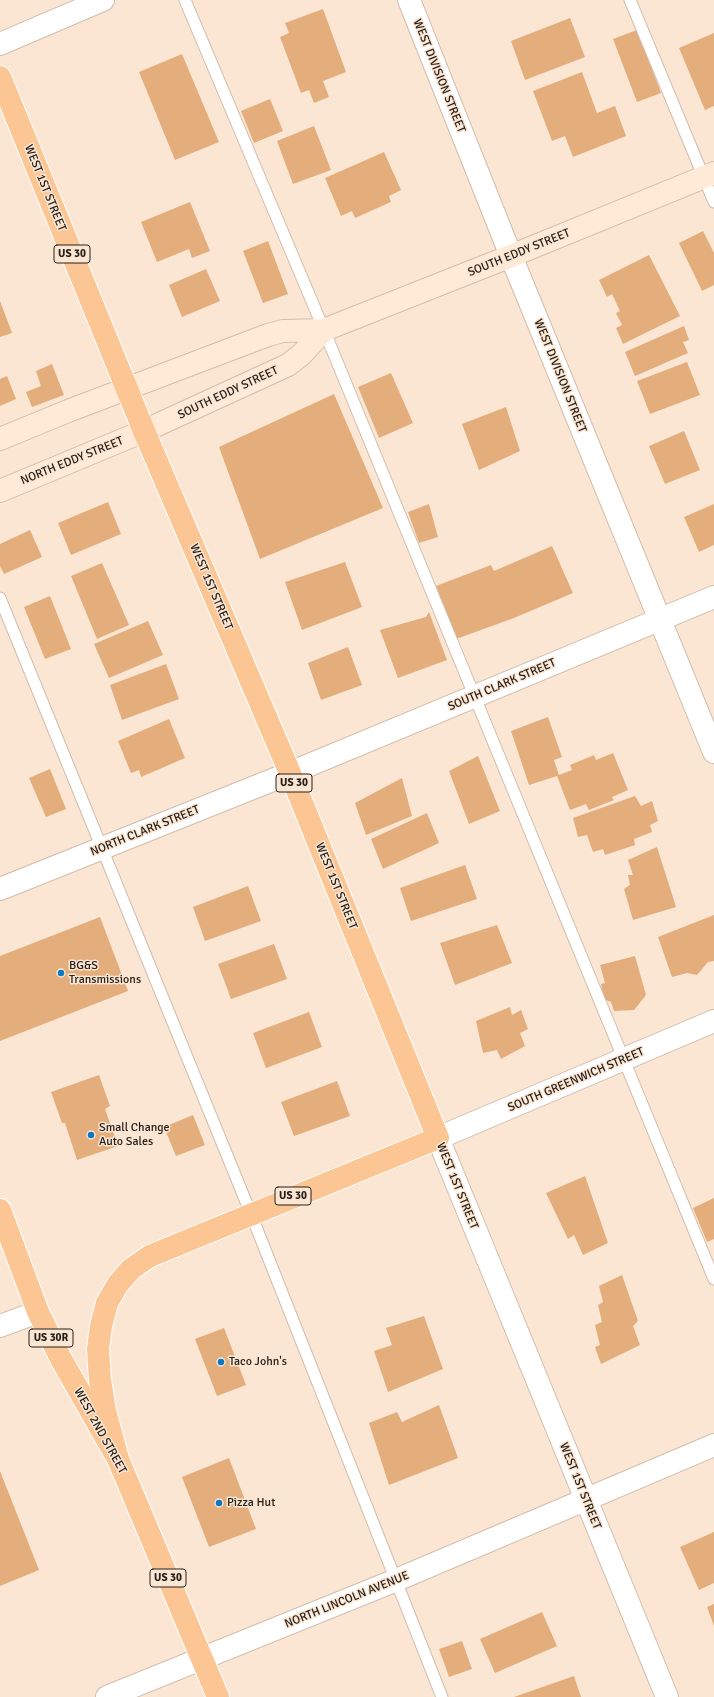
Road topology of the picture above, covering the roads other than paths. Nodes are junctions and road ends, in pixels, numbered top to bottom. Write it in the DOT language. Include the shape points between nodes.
graph roads {
  1 [pos="103,0"];
  2 [pos="185,0"];
  3 [pos="409,0"];
  4 [pos="630,0"];
  5 [pos="0,44"];
  6 [pos="0,77"];
  7 [pos="709,175"];
  8 [pos="714,202"];
  9 [pos="511,256"];
  10 [pos="324,330"];
  11 [pos="127,389"];
  12 [pos="144,431"];
  13 [pos="0,439"];
  14 [pos="0,490"];
  15 [pos="714,597"];
  16 [pos="0,598"];
  17 [pos="659,620"];
  18 [pos="474,696"];
  19 [pos="714,752"];
  20 [pos="290,773"];
  21 [pos="101,849"];
  22 [pos="0,889"];
  23 [pos="714,1022"];
  24 [pos="623,1060"];
  25 [pos="438,1138"];
  26 [pos="0,1210"];
  27 [pos="251,1214"];
  28 [pos="714,1279"];
  29 [pos="38,1312"];
  30 [pos="0,1326"];
  31 [pos="714,1444"];
  32 [pos="118,1459"];
  33 [pos="586,1500"];
  34 [pos="394,1581"];
  35 [pos="202,1658"];
  36 [pos="107,1697"];
  37 [pos="218,1697"];
  38 [pos="442,1697"];
  39 [pos="667,1697"];
  1 -- 5 [label="street"];
  2 -- 10 [label="lane"];
  3 -- 9 [label="street, WEST DIVISION STREET"];
  4 -- 7 [label="lane"];
  6 -- 11 [label="highway, WEST 1ST STREET / US 30"];
  7 -- 8 [label="lane"];
  7 -- 9 [label="main road, SOUTH EDDY STREET"];
  9 -- 10 [label="main road, SOUTH EDDY STREET"];
  9 -- 17 [label="street, WEST DIVISION STREET"];
  10 -- 11 [label="main road, SOUTH EDDY STREET" via="283,331 268,335"];
  10 -- 12 [label="main road, SOUTH EDDY STREET" via="288,365"];
  10 -- 18 [label="lane"];
  11 -- 12 [label="highway, WEST 1ST STREET / US 30"];
  11 -- 13 [label="main road"];
  12 -- 14 [label="main road, NORTH EDDY STREET"];
  12 -- 20 [label="highway, WEST 1ST STREET / US 30"];
  15 -- 17 [label="street, SOUTH CLARK STREET"];
  16 -- 21 [label="lane"];
  17 -- 18 [label="street, SOUTH CLARK STREET"];
  17 -- 19 [label="street, WEST DIVISION STREET"];
  18 -- 20 [label="street, SOUTH CLARK STREET"];
  18 -- 24 [label="lane"];
  20 -- 21 [label="street, NORTH CLARK STREET"];
  20 -- 25 [label="highway, WEST 1ST STREET / US 30"];
  21 -- 22 [label="street, NORTH CLARK STREET"];
  21 -- 27 [label="lane"];
  23 -- 24 [label="street, SOUTH GREENWICH STREET"];
  24 -- 25 [label="street, SOUTH GREENWICH STREET"];
  24 -- 28 [label="lane"];
  25 -- 27 [label="highway, US 30"];
  25 -- 33 [label="street, WEST 1ST STREET"];
  26 -- 29 [label="highway, WEST 2ND STREET / US 30R"];
  27 -- 32 [label="highway, US 30" via="150,1256 132,1269 118,1284 107,1303 98,1349 100,1380"];
  27 -- 34 [label="lane"];
  29 -- 30 [label="street"];
  29 -- 32 [label="highway, WEST 2ND STREET / US 30R" via="61,1359"];
  31 -- 33 [label="street, NORTH LINCOLN AVENUE"];
  32 -- 35 [label="highway, WEST 2ND STREET / US 30"];
  33 -- 34 [label="street, NORTH LINCOLN AVENUE"];
  33 -- 39 [label="street, WEST 1ST STREET"];
  34 -- 35 [label="street, NORTH LINCOLN AVENUE"];
  34 -- 38 [label="lane"];
  35 -- 36 [label="street, NORTH LINCOLN AVENUE"];
  35 -- 37 [label="highway, WEST 2ND STREET / US 30"];
}
